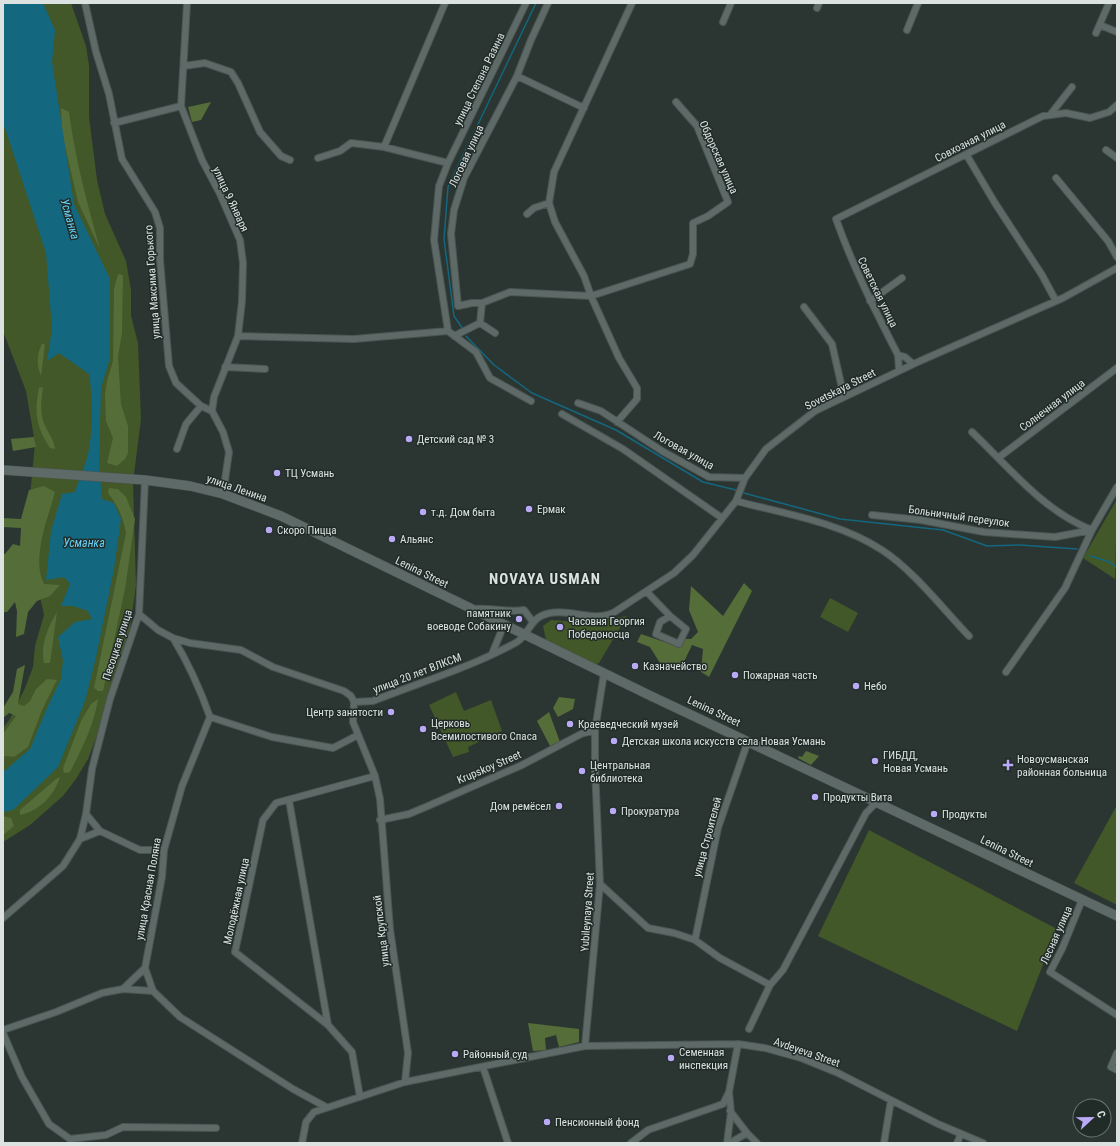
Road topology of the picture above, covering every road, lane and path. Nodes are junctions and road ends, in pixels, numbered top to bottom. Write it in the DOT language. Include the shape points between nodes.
graph roads {
  1 [pos="85,3"];
  2 [pos="187,3"];
  3 [pos="445,3"];
  4 [pos="526,3"];
  5 [pos="548,3"];
  6 [pos="632,3"];
  7 [pos="731,3"];
  8 [pos="918,3"];
  9 [pos="1109,3"];
  10 [pos="723,22"];
  11 [pos="1100,25"];
  12 [pos="907,30"];
  13 [pos="1117,32"];
  14 [pos="1096,33"];
  15 [pos="184,66"];
  16 [pos="517,76"];
  17 [pos="1072,86"];
  18 [pos="1061,100"];
  19 [pos="676,102"];
  20 [pos="1117,105"];
  21 [pos="182,106"];
  22 [pos="584,108"];
  23 [pos="1066,114"];
  24 [pos="1050,115"];
  25 [pos="114,123"];
  26 [pos="384,147"];
  27 [pos="1106,150"];
  28 [pos="966,154"];
  29 [pos="318,158"];
  30 [pos="1117,158"];
  31 [pos="290,160"];
  32 [pos="448,163"];
  33 [pos="1056,178"];
  34 [pos="549,202"];
  35 [pos="728,202"];
  36 [pos="527,214"];
  37 [pos="836,219"];
  38 [pos="1117,257"];
  39 [pos="1117,268"];
  40 [pos="902,278"];
  41 [pos="591,296"];
  42 [pos="870,301"];
  43 [pos="1056,301"];
  44 [pos="482,303"];
  45 [pos="804,306"];
  46 [pos="480,323"];
  47 [pos="448,332"];
  48 [pos="495,333"];
  49 [pos="238,336"];
  50 [pos="454,336"];
  51 [pos="898,355"];
  52 [pos="913,364"];
  53 [pos="225,368"];
  54 [pos="265,368"];
  55 [pos="1117,368"];
  56 [pos="899,370"];
  57 [pos="844,397"];
  58 [pos="531,401"];
  59 [pos="578,403"];
  60 [pos="201,406"];
  61 [pos="212,412"];
  62 [pos="562,414"];
  63 [pos="617,422"];
  64 [pos="972,432"];
  65 [pos="177,449"];
  66 [pos="998,458"];
  67 [pos="3,470"];
  68 [pos="746,478"];
  69 [pos="141,480"];
  70 [pos="1117,487"];
  71 [pos="223,494"];
  72 [pos="736,501"];
  73 [pos="872,515"];
  74 [pos="722,518"];
  75 [pos="1092,530"];
  76 [pos="647,592"];
  77 [pos="471,609"];
  78 [pos="139,612"];
  79 [pos="670,616"];
  80 [pos="497,621"];
  81 [pos="533,622"];
  82 [pos="525,635"];
  83 [pos="969,636"];
  84 [pos="173,638"];
  85 [pos="492,654"];
  86 [pos="1006,672"];
  87 [pos="604,673"];
  88 [pos="354,702"];
  89 [pos="210,717"];
  90 [pos="595,730"];
  91 [pos="358,734"];
  92 [pos="748,741"];
  93 [pos="375,776"];
  94 [pos="289,800"];
  95 [pos="877,802"];
  96 [pos="86,814"];
  97 [pos="380,820"];
  98 [pos="100,830"];
  99 [pos="80,839"];
  100 [pos="164,850"];
  101 [pos="600,884"];
  102 [pos="1082,900"];
  103 [pos="1117,916"];
  104 [pos="3,918"];
  105 [pos="695,940"];
  106 [pos="145,968"];
  107 [pos="770,985"];
  108 [pos="123,990"];
  109 [pos="153,991"];
  110 [pos="1117,1014"];
  111 [pos="328,1025"];
  112 [pos="748,1029"];
  113 [pos="3,1030"];
  114 [pos="3,1033"];
  115 [pos="738,1044"];
  116 [pos="585,1046"];
  117 [pos="1117,1053"];
  118 [pos="483,1067"];
  119 [pos="1117,1070"];
  120 [pos="405,1082"];
  121 [pos="729,1092"];
  122 [pos="360,1097"];
  123 [pos="891,1100"];
  124 [pos="723,1104"];
  125 [pos="326,1107"];
  126 [pos="731,1112"];
  127 [pos="216,1128"];
  128 [pos="747,1133"];
  129 [pos="961,1134"];
  130 [pos="302,1143"];
  131 [pos="508,1143"];
  132 [pos="631,1143"];
  133 [pos="729,1143"];
  134 [pos="757,1143"];
  135 [pos="884,1143"];
  136 [pos="957,1143"];
  137 [pos="983,1143"];
  1 -- 25 [label="street, улица Максима Горького"];
  2 -- 15 [label="street, улица 9 Января"];
  3 -- 26 [label="street"];
  4 -- 32 [label="street, улица Степана Разина"];
  5 -- 16 [label="street, Логовая улица"];
  6 -- 22 [label="street"];
  7 -- 10 [label="street"];
  8 -- 12 [label="street"];
  9 -- 11 [label="street"];
  11 -- 13 [label="street"];
  11 -- 14 [label="street"];
  15 -- 21 [label="street, улица 9 Января"];
  15 -- 31 [label="street" via="204,63 231,72 260,132 281,156"];
  16 -- 22 [label="street"];
  16 -- 44 [label="street, Логовая улица" via="464,178 454,210 452,234 458,306"];
  17 -- 18 [label="street"];
  18 -- 23 [label="street"];
  18 -- 24 [label="street"];
  19 -- 35 [label="street, Обдорская улица" via="697,126"];
  20 -- 23 [label="street, Совхозная улица" via="1109,112 1090,118"];
  21 -- 25 [label="street"];
  21 -- 49 [label="street, улица 9 Января" via="202,160 240,240 244,263"];
  22 -- 34 [label="street" via="554,172"];
  23 -- 24 [label="street, Совхозная улица"];
  24 -- 28 [label="street, Совхозная улица" via="1043,116"];
  25 -- 60 [label="street, улица Максима Горького" via="122,160 155,212 160,228 160,260 169,366 176,383"];
  26 -- 29 [label="street" via="351,143 340,151"];
  26 -- 32 [label="street"];
  27 -- 30 [label="street"];
  28 -- 37 [label="street, Совхозная улица"];
  28 -- 43 [label="street"];
  32 -- 47 [label="street, улица Степана Разина" via="439,186 434,240"];
  33 -- 38 [label="street" via="1108,241"];
  34 -- 36 [label="street"];
  34 -- 41 [label="street" via="555,222 584,276"];
  35 -- 41 [label="street, Логовая улица" via="693,223 693,254 690,264"];
  37 -- 42 [label="street, Советская улица" via="848,254"];
  39 -- 43 [label="street, Sovetskaya Street"];
  40 -- 42 [label="street"];
  41 -- 44 [label="street, Логовая улица" via="510,292"];
  41 -- 63 [label="street" via="619,358 637,388 637,400"];
  42 -- 51 [label="street, Советская улица"];
  43 -- 52 [label="street, Sovetskaya Street"];
  44 -- 46 [label="street"];
  45 -- 57 [label="street" via="832,344"];
  46 -- 48 [label="street"];
  46 -- 50 [label="street"];
  47 -- 49 [label="street" via="354,339"];
  47 -- 50 [label="street"];
  49 -- 53 [label="street, улица 9 Января"];
  50 -- 58 [label="street" via="476,352 490,378"];
  51 -- 52 [label="street"];
  51 -- 56 [label="street"];
  52 -- 56 [label="street, Sovetskaya Street"];
  53 -- 54 [label="street"];
  53 -- 61 [label="street, улица 9 Января" via="214,397"];
  55 -- 66 [label="street, Солнечная улица"];
  56 -- 57 [label="street, Sovetskaya Street"];
  57 -- 68 [label="street, Sovetskaya Street" via="815,410 766,449"];
  59 -- 63 [label="street, Логовая улица" via="600,411"];
  60 -- 61 [label="street, улица Максима Горького"];
  60 -- 65 [label="street" via="186,424"];
  61 -- 71 [label="street" via="223,432 229,452"];
  62 -- 74 [label="street" via="623,449"];
  63 -- 68 [label="street, Логовая улица" via="709,477"];
  64 -- 66 [label="street"];
  66 -- 75 [label="street" via="1031,492 1075,523"];
  67 -- 69 [label="main road, улица Ленина"];
  68 -- 72 [label="street, Sovetskaya Street"];
  69 -- 71 [label="main road, улица Ленина" via="190,486"];
  69 -- 78 [label="street, Песоцкая улица"];
  70 -- 75 [label="street"];
  71 -- 77 [label="main road, улица Ленина" via="296,524"];
  72 -- 74 [label="street, Sovetskaya Street"];
  72 -- 83 [label="street" via="846,531 882,550 918,582"];
  73 -- 75 [label="street, Больничный переулок" via="921,520 984,532 1055,537"];
  74 -- 76 [label="street, Sovetskaya Street" via="693,555 674,573"];
  75 -- 86 [label="street" via="1065,588"];
  76 -- 79 [label="street"];
  76 -- 81 [label="street, Sovetskaya Street" via="603,618 565,613 548,614"];
  77 -- 80 [label="main road, Lenina Street"];
  77 -- 81 [label="street" via="514,612 524,610"];
  78 -- 84 [label="street" via="158,630"];
  78 -- 96 [label="street, Песоцкая улица" via="110,699 92,769"];
  79 -- 79 [label="street" via="660,622 656,634 679,644 686,629"];
  80 -- 82 [label="main road, Lenina Street"];
  80 -- 85 [label="street" via="501,632"];
  81 -- 82 [label="street"];
  82 -- 85 [label="street, улица 20 лет ВЛКСМ"];
  82 -- 87 [label="main road, Lenina Street"];
  84 -- 88 [label="street" via="241,650 273,667 344,691"];
  84 -- 89 [label="street" via="188,662"];
  85 -- 88 [label="street, улица 20 лет ВЛКСМ" via="373,701"];
  87 -- 90 [label="street"];
  87 -- 92 [label="main road, Lenina Street"];
  88 -- 91 [label="street, улица Крупской" via="353,722"];
  89 -- 91 [label="street" via="272,738 333,748"];
  89 -- 100 [label="street, улица Красная Поляна" via="182,786"];
  90 -- 97 [label="street, Krupskoy Street" via="581,734 522,765 409,814"];
  90 -- 101 [label="street, Yubileynaya Street"];
  91 -- 93 [label="street, улица Крупской"];
  92 -- 95 [label="main road, Lenina Street"];
  92 -- 105 [label="street, улица Строителей" via="718,828"];
  93 -- 94 [label="street, Молодёжная улица"];
  93 -- 97 [label="street, улица Крупской" via="380,799"];
  94 -- 111 [label="street"];
  94 -- 111 [label="street, Молодёжная улица" via="276,803 263,820 235,952"];
  95 -- 102 [label="main road, Lenina Street"];
  95 -- 107 [label="street" via="866,813 784,970"];
  96 -- 98 [label="street"];
  96 -- 99 [label="street, Песоцкая улица"];
  97 -- 120 [label="street, улица Крупской" via="390,929 408,1053"];
  98 -- 99 [label="street"];
  98 -- 100 [label="street" via="140,850"];
  99 -- 104 [label="street, Песоцкая улица" via="63,866"];
  100 -- 106 [label="street, улица Красная Поляна" via="162,877"];
  101 -- 105 [label="street" via="648,928"];
  101 -- 116 [label="street, Yubileynaya Street"];
  102 -- 103 [label="main road, Lenina Street"];
  102 -- 110 [label="street, Лесная улица" via="1050,972"];
  105 -- 107 [label="street" via="720,958"];
  106 -- 108 [label="street"];
  106 -- 109 [label="street"];
  107 -- 112 [label="street"];
  108 -- 109 [label="street"];
  108 -- 113 [label="street" via="102,993"];
  109 -- 125 [label="street" via="186,1021"];
  111 -- 122 [label="street, Молодёжная улица" via="352,1052"];
  114 -- 127 [label="street" via="22,1077 49,1124 70,1138 106,1135 123,1127"];
  115 -- 116 [label="street, Avdeyeva Street"];
  115 -- 121 [label="street"];
  115 -- 123 [label="street, Avdeyeva Street" via="801,1058 838,1073"];
  116 -- 118 [label="street, Avdeyeva Street"];
  117 -- 119 [label="street" via="1110,1067"];
  118 -- 120 [label="street"];
  118 -- 131 [label="street"];
  120 -- 122 [label="street"];
  121 -- 124 [label="street"];
  121 -- 126 [label="street"];
  122 -- 125 [label="street"];
  123 -- 129 [label="street, Avdeyeva Street"];
  123 -- 135 [label="street"];
  124 -- 126 [label="street"];
  124 -- 132 [label="street" via="648,1130"];
  125 -- 130 [label="street" via="314,1112 306,1122"];
  126 -- 128 [label="street"];
  126 -- 133 [label="street"];
  128 -- 133 [label="street"];
  128 -- 134 [label="street"];
  129 -- 136 [label="street"];
  129 -- 137 [label="street, Avdeyeva Street"];
}
